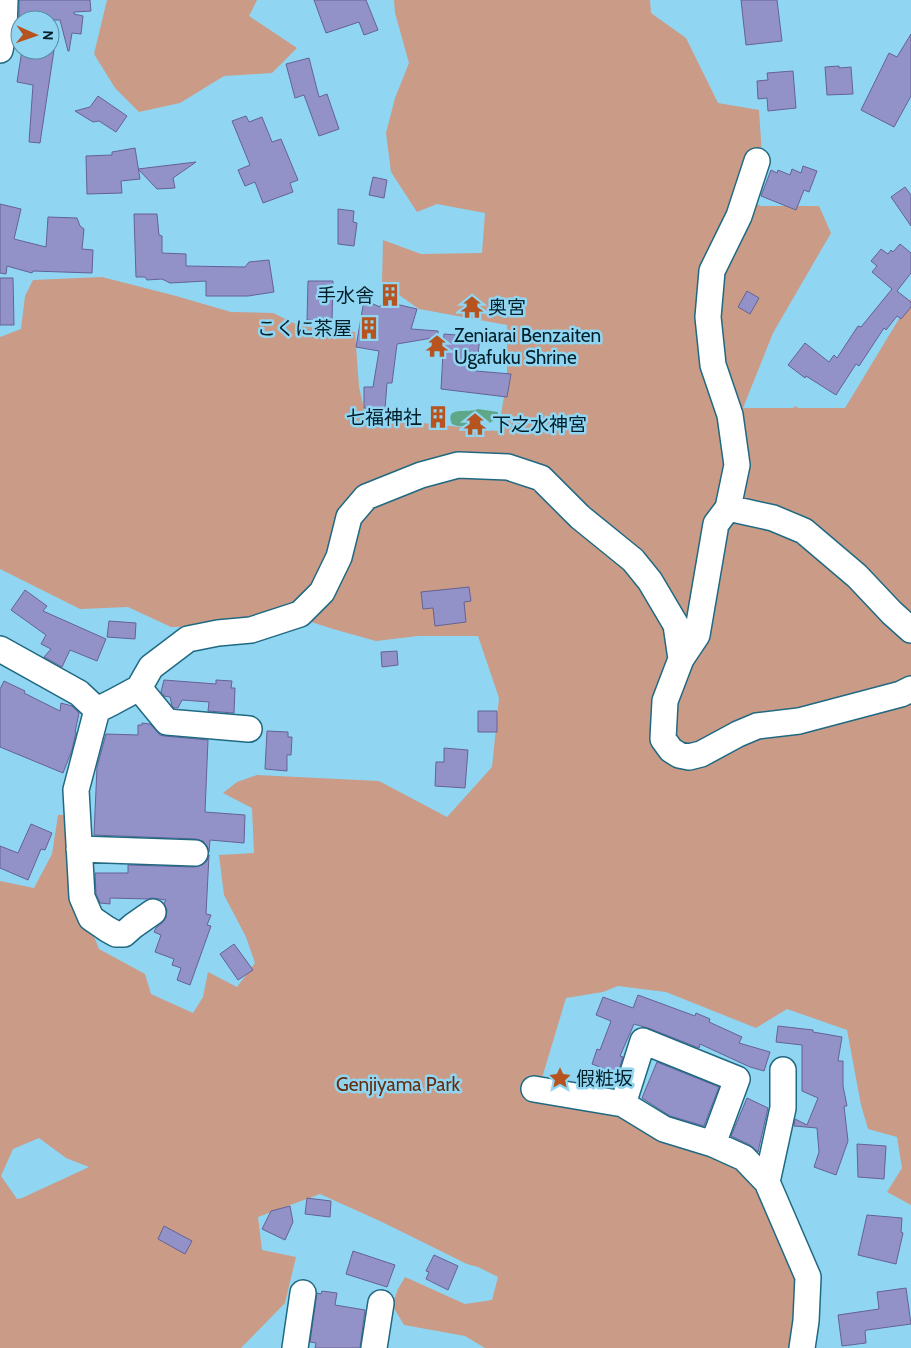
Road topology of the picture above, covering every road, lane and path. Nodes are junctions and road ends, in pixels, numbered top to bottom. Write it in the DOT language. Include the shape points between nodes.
graph roads {
  1 [pos="5,0"];
  2 [pos="0,50"];
  3 [pos="757,161"];
  4 [pos="728,508"];
  5 [pos="911,630"];
  6 [pos="0,649"];
  7 [pos="681,659"];
  8 [pos="139,688"];
  9 [pos="911,689"];
  10 [pos="97,710"];
  11 [pos="249,729"];
  12 [pos="79,849"];
  13 [pos="195,853"];
  14 [pos="152,912"];
  15 [pos="783,1070"];
  16 [pos="534,1088"];
  17 [pos="623,1104"];
  18 [pos="713,1144"];
  19 [pos="768,1182"];
  20 [pos="302,1293"];
  21 [pos="380,1303"];
  22 [pos="295,1348"];
  23 [pos="374,1348"];
  24 [pos="802,1348"];
  1 -- 2 [label="street"];
  3 -- 4 [label="street" via="740,216 712,271 708,317 713,365 730,415 737,465"];
  4 -- 5 [label="street" via="773,518 804,531 857,576"];
  4 -- 7 [label="street" via="716,524 697,635"];
  6 -- 10 [label="street" via="79,693"];
  7 -- 8 [label="street" via="676,625 644,574 633,560 580,517 541,478 508,468 458,465 421,475 366,497 349,516 339,557 322,592 300,614 251,630 188,639 151,667"];
  7 -- 9 [label="street" via="665,701 663,739 679,755 701,754 757,726 808,719"];
  8 -- 10 [label="street"];
  8 -- 11 [label="street" via="167,722"];
  10 -- 12 [label="street" via="76,790"];
  12 -- 13 [label="street"];
  12 -- 14 [label="street" via="82,897 91,918 111,932 124,934"];
  15 -- 19 [label="street" via="783,1108"];
  16 -- 17 [label="street"];
  17 -- 18 [label="street" via="664,1130"];
  17 -- 18 [label="street" via="643,1042 737,1079"];
  18 -- 19 [label="street" via="744,1158"];
  19 -- 24 [label="street" via="808,1277"];
  20 -- 22 [label="street"];
  21 -- 23 [label="street"];
}
